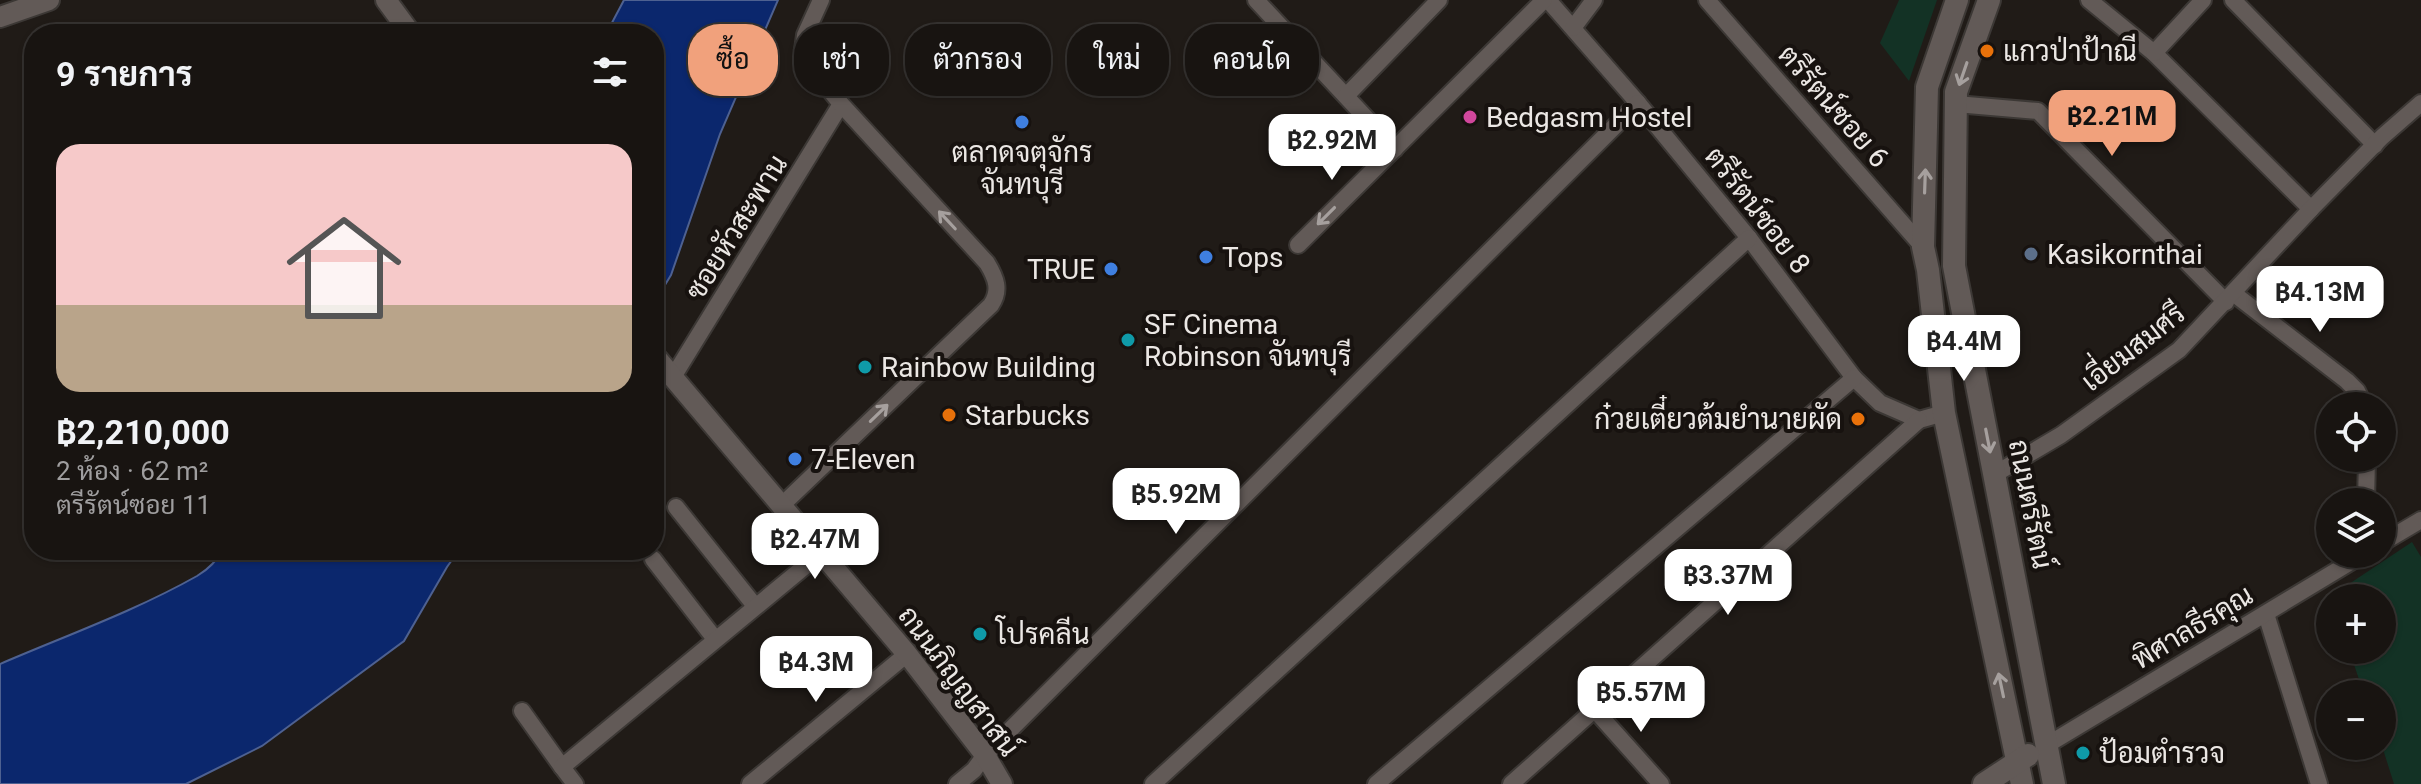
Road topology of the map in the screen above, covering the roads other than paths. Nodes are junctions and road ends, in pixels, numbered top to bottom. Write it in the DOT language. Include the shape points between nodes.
graph roads {
  1 [pos="49,0"];
  2 [pos="386,0"];
  3 [pos="821,0"];
  4 [pos="1256,0"];
  5 [pos="1439,0"];
  6 [pos="1546,0"];
  7 [pos="1594,0"];
  8 [pos="1707,0"];
  9 [pos="1957,0"];
  10 [pos="1989,0"];
  11 [pos="2089,0"];
  12 [pos="2203,0"];
  13 [pos="2233,0"];
  14 [pos="0,17"];
  15 [pos="404,24"];
  16 [pos="1573,28"];
  17 [pos="2154,53"];
  18 [pos="1346,96"];
  19 [pos="1638,103"];
  20 [pos="2421,103"];
  21 [pos="841,104"];
  22 [pos="1956,104"];
  23 [pos="2375,145"];
  24 [pos="1395,149"];
  25 [pos="2311,209"];
  26 [pos="1749,238"];
  27 [pos="1298,245"];
  28 [pos="1923,247"];
  29 [pos="2230,297"];
  30 [pos="664,367"];
  31 [pos="673,377"];
  32 [pos="1854,378"];
  33 [pos="2357,392"];
  34 [pos="1944,413"];
  35 [pos="1919,420"];
  36 [pos="1995,474"];
  37 [pos="782,505"];
  38 [pos="676,507"];
  39 [pos="2421,520"];
  40 [pos="2396,535"];
  41 [pos="821,553"];
  42 [pos="654,560"];
  43 [pos="2341,568"];
  44 [pos="755,606"];
  45 [pos="2266,614"];
  46 [pos="715,639"];
  47 [pos="907,654"];
  48 [pos="1594,709"];
  49 [pos="522,711"];
  50 [pos="2047,745"];
  51 [pos="985,755"];
  52 [pos="2017,762"];
  53 [pos="562,767"];
  54 [pos="575,784"];
  55 [pos="750,784"];
  56 [pos="957,784"];
  57 [pos="1002,784"];
  58 [pos="1153,784"];
  59 [pos="1376,784"];
  60 [pos="1512,784"];
  61 [pos="1661,784"];
  62 [pos="1984,784"];
  63 [pos="2022,784"];
  64 [pos="2054,784"];
  65 [pos="2319,784"];
  1 -- 14 [label="street"];
  2 -- 15 [label="street"];
  3 -- 21 [label="street" via="803,50 812,70"];
  4 -- 18 [label="street"];
  5 -- 18 [label="street"];
  6 -- 16 [label="street, ตรีรัตน์ซอย 8"];
  6 -- 24 [label="street"];
  7 -- 16 [label="street"];
  8 -- 28 [label="street, ตรีรัตน์ซอย 6"];
  28 -- 9 [label="main road, one-way" via="1927,87"];
  10 -- 22 [label="main road, ถนนตรีรัตน์, one-way"];
  11 -- 17 [label="street"];
  12 -- 17 [label="street"];
  13 -- 23 [label="street"];
  16 -- 19 [label="street, ตรีรัตน์ซอย 8"];
  17 -- 25 [label="street"];
  18 -- 24 [label="street"];
  19 -- 26 [label="street, ตรีรัตน์ซอย 8"];
  19 -- 51 [label="street"];
  20 -- 23 [label="street, เอี่ยมสมศรี"];
  21 -- 31 [label="street, ซอยหัวสะพาน"];
  37 -- 21 [label="street, one-way" via="991,305 997,292 987,263"];
  22 -- 29 [label="street" via="2038,111"];
  22 -- 36 [label="main road, ถนนตรีรัตน์, one-way" via="1954,266"];
  23 -- 25 [label="street, เอี่ยมสมศรี"];
  24 -- 27 [label="street, one-way"];
  25 -- 29 [label="street, เอี่ยมสมศรี"];
  26 -- 32 [label="street, ตรีรัตน์ซอย 8"];
  26 -- 58 [label="street"];
  28 -- 34 [label="main road"];
  29 -- 33 [label="street"];
  29 -- 36 [label="street, เอี่ยมสมศรี" via="2179,350 2061,435"];
  30 -- 31 [label="street, ถนนภิญญสาสน์"];
  31 -- 37 [label="street, ถนนภิญญสาสน์"];
  32 -- 35 [label="street, ตรีรัตน์ซอย 8" via="1880,403"];
  32 -- 59 [label="street"];
  34 -- 35 [label="street"];
  52 -- 34 [label="main road, one-way"];
  35 -- 48 [label="street"];
  36 -- 50 [label="main road, ถนนตรีรัตน์"];
  37 -- 41 [label="street, ถนนภิญญสาสน์"];
  38 -- 44 [label="street"];
  39 -- 40 [label="street"];
  41 -- 44 [label="street"];
  41 -- 47 [label="street, ถนนภิญญสาสน์"];
  42 -- 46 [label="street"];
  43 -- 45 [label="street, พิศาลธีรคุณ"];
  44 -- 46 [label="street"];
  45 -- 50 [label="street, พิศาลธีรคุณ"];
  45 -- 65 [label="street"];
  46 -- 53 [label="street"];
  47 -- 51 [label="street, ถนนภิญญสาสน์"];
  47 -- 55 [label="street"];
  48 -- 60 [label="street"];
  48 -- 61 [label="street"];
  49 -- 53 [label="street"];
  50 -- 52 [label="main road"];
  50 -- 64 [label="main road, ถนนตรีรัตน์"];
  51 -- 56 [label="street"];
  51 -- 57 [label="street, ถนนภิญญสาสน์"];
  52 -- 62 [label="main road"];
  52 -- 63 [label="main road"];
  53 -- 54 [label="street"];
}
